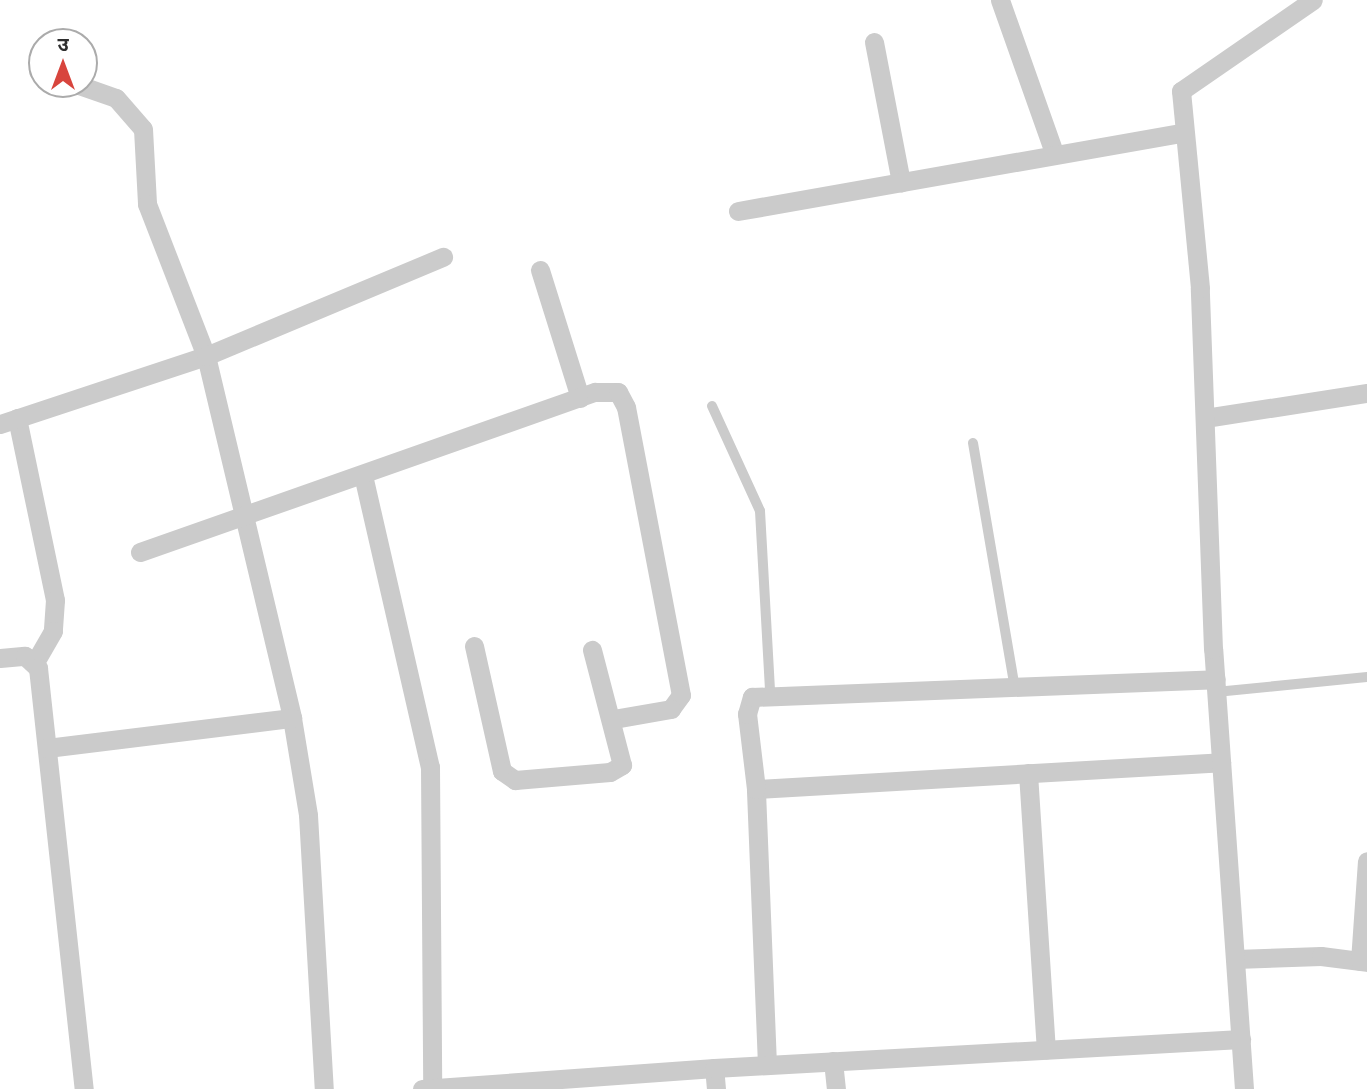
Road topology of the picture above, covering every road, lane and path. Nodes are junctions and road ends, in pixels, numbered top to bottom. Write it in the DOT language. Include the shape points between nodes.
graph roads {
  1 [pos="1000,0"];
  2 [pos="1313,0"];
  3 [pos="874,41"];
  4 [pos="98,92"];
  5 [pos="1184,132"];
  6 [pos="1055,155"];
  7 [pos="901,182"];
  8 [pos="738,211"];
  9 [pos="443,257"];
  10 [pos="541,270"];
  11 [pos="206,356"];
  12 [pos="1367,393"];
  13 [pos="580,398"];
  14 [pos="712,406"];
  15 [pos="1205,418"];
  16 [pos="9,421"];
  17 [pos="973,443"];
  18 [pos="363,475"];
  19 [pos="243,514"];
  20 [pos="140,552"];
  21 [pos="474,646"];
  22 [pos="592,650"];
  23 [pos="0,659"];
  24 [pos="36,662"];
  25 [pos="1367,677"];
  26 [pos="1014,683"];
  27 [pos="1216,685"];
  28 [pos="770,692"];
  29 [pos="292,718"];
  30 [pos="613,719"];
  31 [pos="47,748"];
  32 [pos="1221,762"];
  33 [pos="1028,773"];
  34 [pos="756,789"];
  35 [pos="1367,861"];
  36 [pos="1235,959"];
  37 [pos="1363,961"];
  38 [pos="1241,1039"];
  39 [pos="1046,1049"];
  40 [pos="833,1061"];
  41 [pos="767,1065"];
  42 [pos="714,1068"];
  43 [pos="432,1088"];
  44 [pos="84,1089"];
  45 [pos="324,1089"];
  46 [pos="422,1089"];
  47 [pos="716,1089"];
  48 [pos="836,1089"];
  49 [pos="1244,1089"];
  1 -- 6 [label="street"];
  2 -- 5 [label="street" via="1192,79 1181,91"];
  3 -- 7 [label="street"];
  4 -- 11 [label="street" via="116,98 140,122 147,204"];
  5 -- 6 [label="street"];
  5 -- 15 [label="street" via="1200,288"];
  6 -- 7 [label="street"];
  7 -- 8 [label="street"];
  9 -- 11 [label="street"];
  10 -- 13 [label="street"];
  11 -- 16 [label="street"];
  11 -- 19 [label="street"];
  12 -- 15 [label="street"];
  13 -- 18 [label="street"];
  13 -- 30 [label="street" via="609,390 618,392 626,407 681,695 671,709"];
  14 -- 28 [label="lane" via="760,510"];
  15 -- 27 [label="street"];
  16 -- 24 [label="street" via="55,600 53,631"];
  17 -- 26 [label="lane"];
  18 -- 19 [label="street"];
  18 -- 43 [label="street" via="430,766"];
  19 -- 20 [label="street"];
  19 -- 29 [label="street"];
  21 -- 30 [label="street" via="508,780 618,769 622,755"];
  22 -- 30 [label="street"];
  23 -- 24 [label="street" via="25,656"];
  24 -- 31 [label="street"];
  25 -- 27 [label="lane"];
  26 -- 27 [label="street"];
  26 -- 28 [label="street"];
  27 -- 32 [label="street"];
  28 -- 34 [label="street" via="748,702"];
  29 -- 31 [label="street"];
  29 -- 45 [label="street" via="316,876"];
  31 -- 44 [label="street"];
  32 -- 33 [label="street"];
  32 -- 36 [label="street"];
  33 -- 34 [label="street"];
  33 -- 39 [label="street"];
  34 -- 41 [label="street"];
  35 -- 37 [label="street"];
  36 -- 37 [label="street"];
  36 -- 38 [label="street"];
  38 -- 39 [label="street"];
  38 -- 49 [label="street"];
  39 -- 40 [label="street"];
  40 -- 41 [label="street"];
  40 -- 48 [label="street"];
  41 -- 42 [label="street"];
  42 -- 43 [label="street"];
  42 -- 47 [label="street"];
  43 -- 46 [label="street"];
}
